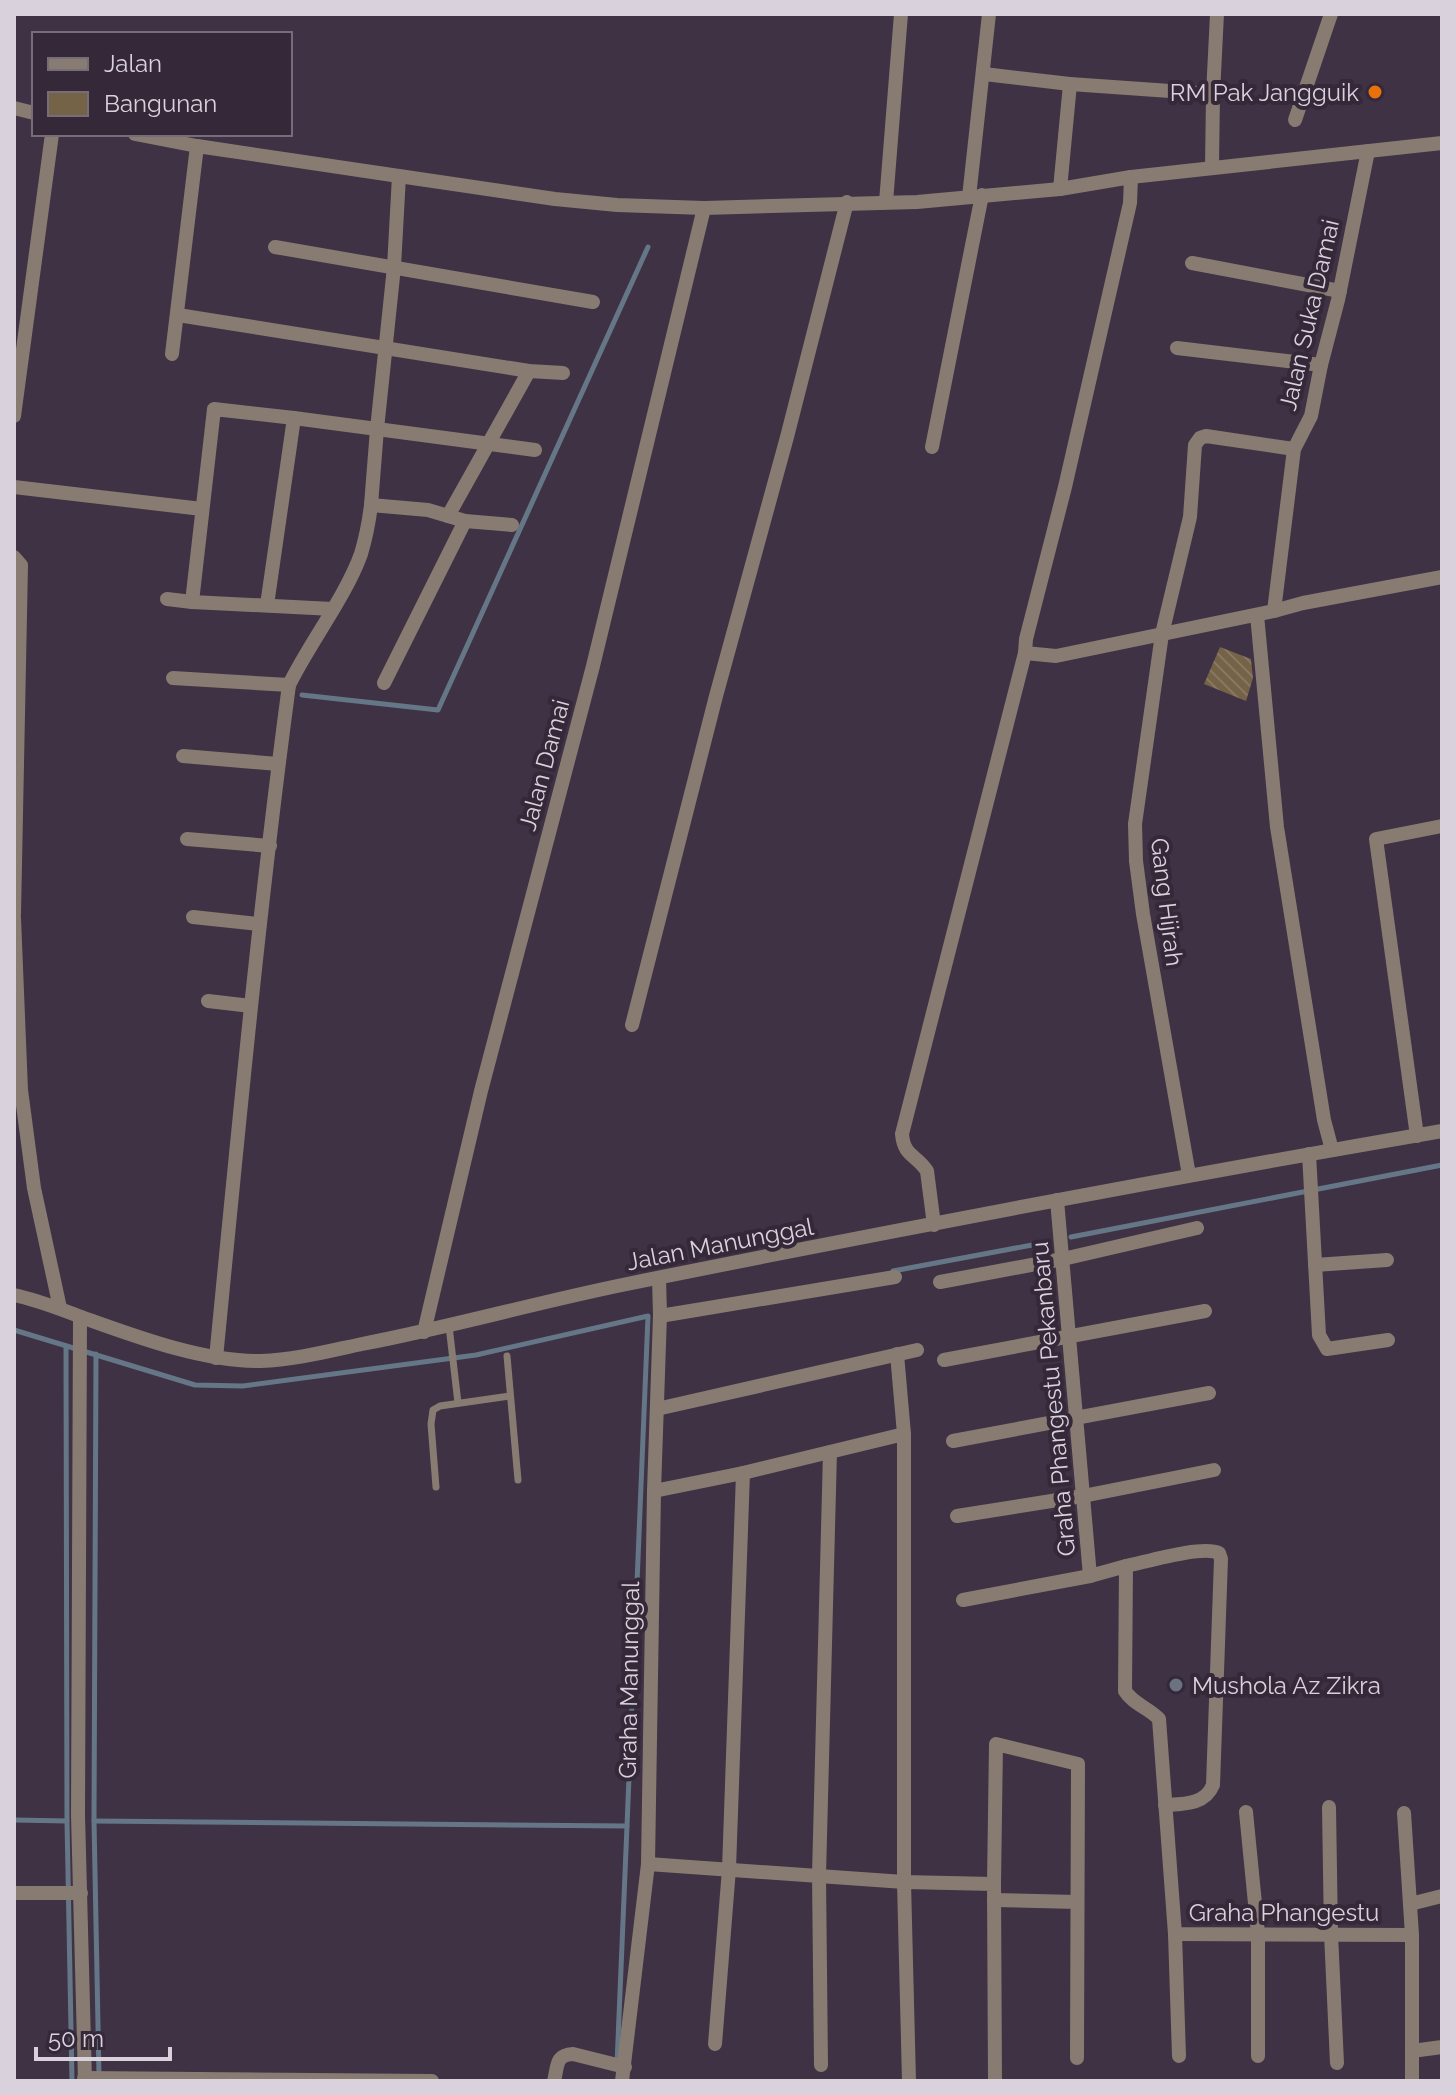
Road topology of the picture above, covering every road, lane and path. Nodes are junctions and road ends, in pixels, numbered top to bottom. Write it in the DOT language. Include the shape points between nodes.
graph roads {
  1 [pos="901,14"];
  2 [pos="989,14"];
  3 [pos="1217,14"];
  4 [pos="1331,14"];
  5 [pos="984,74"];
  6 [pos="1070,84"];
  7 [pos="1213,94"];
  8 [pos="1295,120"];
  9 [pos="52,136"];
  10 [pos="145,136"];
  11 [pos="1442,143"];
  12 [pos="197,146"];
  13 [pos="1368,151"];
  14 [pos="1212,167"];
  15 [pos="399,176"];
  16 [pos="1131,177"];
  17 [pos="1060,189"];
  18 [pos="976,196"];
  19 [pos="847,202"];
  20 [pos="886,202"];
  21 [pos="704,208"];
  22 [pos="275,247"];
  23 [pos="1192,263"];
  24 [pos="394,267"];
  25 [pos="1340,291"];
  26 [pos="593,302"];
  27 [pos="178,315"];
  28 [pos="385,348"];
  29 [pos="1177,348"];
  30 [pos="172,354"];
  31 [pos="1321,365"];
  32 [pos="529,371"];
  33 [pos="563,373"];
  34 [pos="14,416"];
  35 [pos="294,418"];
  36 [pos="377,429"];
  37 [pos="488,444"];
  38 [pos="932,447"];
  39 [pos="1294,449"];
  40 [pos="535,450"];
  41 [pos="14,487"];
  42 [pos="371,505"];
  43 [pos="202,509"];
  44 [pos="448,516"];
  45 [pos="465,521"];
  46 [pos="512,525"];
  47 [pos="14,557"];
  48 [pos="1442,577"];
  49 [pos="167,599"];
  50 [pos="192,602"];
  51 [pos="267,605"];
  52 [pos="333,609"];
  53 [pos="1274,611"];
  54 [pos="1257,615"];
  55 [pos="1162,634"];
  56 [pos="1025,653"];
  57 [pos="173,678"];
  58 [pos="384,683"];
  59 [pos="289,685"];
  60 [pos="183,756"];
  61 [pos="278,764"];
  62 [pos="1442,826"];
  63 [pos="187,839"];
  64 [pos="270,846"];
  65 [pos="14,916"];
  66 [pos="193,917"];
  67 [pos="259,924"];
  68 [pos="208,1001"];
  69 [pos="251,1006"];
  70 [pos="632,1025"];
  71 [pos="1442,1131"];
  72 [pos="1417,1136"];
  73 [pos="1332,1150"];
  74 [pos="1309,1154"];
  75 [pos="1189,1175"];
  76 [pos="1057,1200"];
  77 [pos="934,1225"];
  78 [pos="1197,1228"];
  79 [pos="1062,1256"];
  80 [pos="1387,1260"];
  81 [pos="1315,1265"];
  82 [pos="895,1277"];
  83 [pos="659,1280"];
  84 [pos="940,1282"];
  85 [pos="14,1295"];
  86 [pos="60,1308"];
  87 [pos="1205,1311"];
  88 [pos="660,1315"];
  89 [pos="80,1319"];
  90 [pos="450,1329"];
  91 [pos="424,1332"];
  92 [pos="1069,1337"];
  93 [pos="1388,1340"];
  94 [pos="917,1350"];
  95 [pos="897,1354"];
  96 [pos="507,1356"];
  97 [pos="216,1358"];
  98 [pos="944,1360"];
  99 [pos="1209,1393"];
  100 [pos="510,1396"];
  101 [pos="458,1403"];
  102 [pos="657,1409"];
  103 [pos="1076,1417"];
  104 [pos="904,1434"];
  105 [pos="953,1441"];
  106 [pos="830,1452"];
  107 [pos="1214,1470"];
  108 [pos="743,1473"];
  109 [pos="518,1480"];
  110 [pos="436,1487"];
  111 [pos="654,1491"];
  112 [pos="1083,1496"];
  113 [pos="957,1516"];
  114 [pos="1126,1566"];
  115 [pos="1090,1576"];
  116 [pos="963,1600"];
  117 [pos="1165,1805"];
  118 [pos="1329,1807"];
  119 [pos="1246,1812"];
  120 [pos="1404,1813"];
  121 [pos="648,1864"];
  122 [pos="729,1869"];
  123 [pos="819,1875"];
  124 [pos="904,1882"];
  125 [pos="994,1884"];
  126 [pos="14,1893"];
  127 [pos="81,1893"];
  128 [pos="1442,1896"];
  129 [pos="994,1900"];
  130 [pos="1077,1902"];
  131 [pos="1410,1904"];
  132 [pos="1175,1934"];
  133 [pos="1258,1934"];
  134 [pos="1331,1934"];
  135 [pos="1412,1935"];
  136 [pos="715,2044"];
  137 [pos="1442,2047"];
  138 [pos="1412,2051"];
  139 [pos="1179,2056"];
  140 [pos="1258,2056"];
  141 [pos="1077,2058"];
  142 [pos="1337,2063"];
  143 [pos="821,2065"];
  144 [pos="624,2074"];
  145 [pos="86,2079"];
  146 [pos="252,2080"];
  147 [pos="432,2081"];
  148 [pos="554,2081"];
  149 [pos="909,2081"];
  150 [pos="995,2081"];
  151 [pos="1412,2081"];
  1 -- 20 [label="street"];
  2 -- 5 [label="street"];
  3 -- 7 [label="street"];
  4 -- 8 [label="street"];
  5 -- 6 [label="street"];
  5 -- 18 [label="street"];
  6 -- 7 [label="street"];
  6 -- 17 [label="street"];
  7 -- 14 [label="street"];
  9 -- 34 [label="street"];
  10 -- 12 [label="street"];
  11 -- 13 [label="street"];
  12 -- 15 [label="street"];
  12 -- 27 [label="street"];
  13 -- 14 [label="street"];
  13 -- 25 [label="street, Jalan Suka Damai"];
  14 -- 16 [label="street"];
  15 -- 21 [label="street" via="555,199"];
  15 -- 24 [label="street"];
  16 -- 17 [label="street"];
  16 -- 56 [label="street" via="1130,203"];
  17 -- 18 [label="street"];
  18 -- 20 [label="street"];
  18 -- 38 [label="street"];
  19 -- 20 [label="street"];
  19 -- 21 [label="street"];
  19 -- 70 [label="street"];
  21 -- 91 [label="street, Jalan Damai"];
  22 -- 24 [label="street"];
  23 -- 25 [label="street"];
  24 -- 26 [label="street"];
  24 -- 28 [label="street"];
  25 -- 31 [label="street, Jalan Suka Damai"];
  27 -- 28 [label="street"];
  27 -- 30 [label="street"];
  28 -- 32 [label="street"];
  28 -- 36 [label="street"];
  29 -- 31 [label="street"];
  31 -- 39 [label="street, Jalan Suka Damai" via="1311,416"];
  32 -- 33 [label="street"];
  32 -- 37 [label="street"];
  35 -- 36 [label="street"];
  35 -- 43 [label="street" via="214,409"];
  35 -- 51 [label="street"];
  36 -- 37 [label="street"];
  36 -- 42 [label="street"];
  37 -- 40 [label="street"];
  37 -- 44 [label="street"];
  39 -- 53 [label="street, Jalan Suka Damai"];
  39 -- 55 [label="street, Gang Hijrah" via="1206,436 1195,445 1190,517"];
  41 -- 43 [label="street"];
  42 -- 44 [label="street"];
  42 -- 52 [label="street" via="360,557"];
  43 -- 50 [label="street"];
  44 -- 45 [label="street"];
  45 -- 46 [label="street"];
  45 -- 58 [label="street"];
  47 -- 65 [label="street" via="21,565"];
  48 -- 53 [label="street"];
  49 -- 50 [label="street"];
  50 -- 51 [label="street"];
  51 -- 52 [label="street"];
  52 -- 59 [label="street"];
  53 -- 54 [label="street"];
  54 -- 55 [label="street"];
  54 -- 73 [label="street" via="1277,827"];
  55 -- 56 [label="street" via="1056,656"];
  55 -- 75 [label="street, Gang Hijrah" via="1135,824 1136,861"];
  56 -- 77 [label="street" via="902,1134 905,1151 927,1171"];
  57 -- 59 [label="street"];
  59 -- 61 [label="street"];
  60 -- 61 [label="street"];
  61 -- 64 [label="street"];
  62 -- 72 [label="street" via="1376,839"];
  63 -- 64 [label="street"];
  64 -- 67 [label="street"];
  65 -- 86 [label="street" via="21,1090 34,1188"];
  66 -- 67 [label="street"];
  67 -- 69 [label="street"];
  68 -- 69 [label="street"];
  69 -- 97 [label="street"];
  71 -- 72 [label="street, Jalan Manunggal"];
  72 -- 73 [label="street, Jalan Manunggal"];
  73 -- 74 [label="street, Jalan Manunggal"];
  74 -- 75 [label="street, Jalan Manunggal"];
  74 -- 81 [label="street"];
  75 -- 76 [label="street, Jalan Manunggal"];
  76 -- 77 [label="street, Jalan Manunggal"];
  76 -- 79 [label="street, Graha Phangestu Pekanbaru"];
  77 -- 83 [label="street, Jalan Manunggal"];
  78 -- 79 [label="street"];
  79 -- 84 [label="street"];
  79 -- 92 [label="street, Graha Phangestu Pekanbaru"];
  80 -- 81 [label="street"];
  81 -- 93 [label="street" via="1319,1335 1327,1349"];
  82 -- 88 [label="street"];
  83 -- 88 [label="street, Graha Manunggal"];
  83 -- 90 [label="street, Jalan Manunggal" via="557,1299"];
  85 -- 86 [label="street, Jalan Manunggal"];
  86 -- 89 [label="street, Jalan Manunggal"];
  87 -- 92 [label="street"];
  88 -- 102 [label="street, Graha Manunggal"];
  89 -- 97 [label="street, Jalan Manunggal"];
  89 -- 127 [label="street"];
  90 -- 91 [label="street, Jalan Manunggal"];
  90 -- 101 [label="lane"];
  91 -- 97 [label="street, Jalan Manunggal" via="261,1361"];
  92 -- 98 [label="street"];
  92 -- 103 [label="street, Graha Phangestu Pekanbaru"];
  94 -- 95 [label="street"];
  95 -- 102 [label="street"];
  95 -- 104 [label="street"];
  96 -- 100 [label="lane"];
  99 -- 103 [label="street"];
  100 -- 101 [label="lane"];
  100 -- 109 [label="lane"];
  101 -- 110 [label="lane" via="433,1410"];
  102 -- 111 [label="street, Graha Manunggal"];
  103 -- 105 [label="street"];
  103 -- 112 [label="street, Graha Phangestu Pekanbaru"];
  104 -- 106 [label="street"];
  104 -- 124 [label="street"];
  106 -- 108 [label="street"];
  106 -- 123 [label="street"];
  107 -- 112 [label="street"];
  108 -- 111 [label="street"];
  108 -- 122 [label="street"];
  111 -- 121 [label="street, Graha Manunggal"];
  112 -- 113 [label="street"];
  112 -- 115 [label="street, Graha Phangestu Pekanbaru"];
  114 -- 115 [label="street, Graha Phangestu Pekanbaru"];
  114 -- 117 [label="street, Graha Phangestu" via="1125,1691 1159,1719"];
  114 -- 117 [label="street, Graha Phangestu Pekanbaru" via="1202,1550 1216,1551 1221,1559 1213,1785 1203,1799"];
  115 -- 116 [label="street"];
  117 -- 132 [label="street, Graha Phangestu"];
  118 -- 134 [label="street"];
  119 -- 133 [label="street"];
  120 -- 131 [label="street"];
  121 -- 122 [label="street"];
  121 -- 144 [label="street, Graha Manunggal"];
  122 -- 123 [label="street"];
  122 -- 136 [label="street"];
  123 -- 124 [label="street"];
  123 -- 143 [label="street"];
  124 -- 125 [label="street"];
  124 -- 149 [label="street"];
  125 -- 129 [label="street"];
  125 -- 130 [label="street" via="996,1744 1078,1764"];
  126 -- 127 [label="street"];
  127 -- 145 [label="street"];
  128 -- 131 [label="street"];
  129 -- 130 [label="street"];
  129 -- 150 [label="street"];
  130 -- 141 [label="street"];
  131 -- 135 [label="street"];
  132 -- 133 [label="street, Graha Phangestu"];
  132 -- 139 [label="street"];
  133 -- 134 [label="street, Graha Phangestu"];
  133 -- 140 [label="street"];
  134 -- 135 [label="street, Graha Phangestu"];
  134 -- 142 [label="street"];
  135 -- 138 [label="street, Graha Phangestu"];
  137 -- 138 [label="street"];
  138 -- 151 [label="street, Graha Phangestu"];
  144 -- 148 [label="street" via="566,2054 559,2059"];
  145 -- 146 [label="street"];
  146 -- 147 [label="street"];
}
